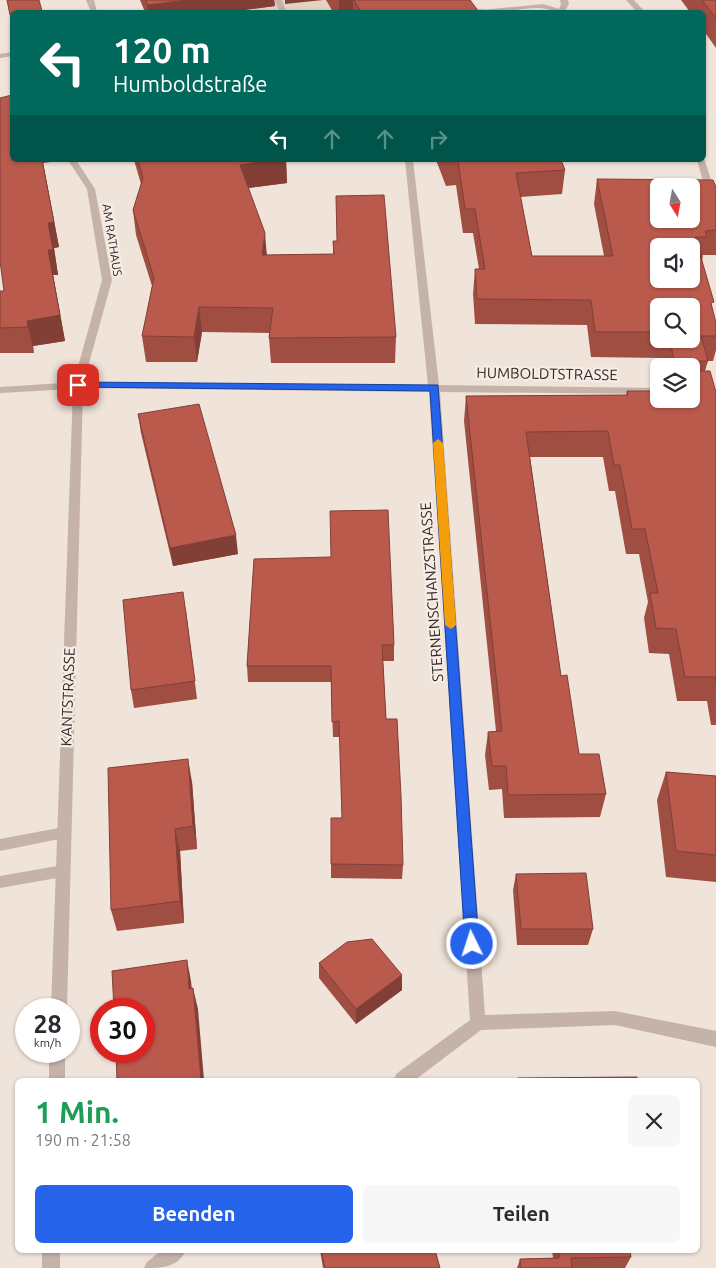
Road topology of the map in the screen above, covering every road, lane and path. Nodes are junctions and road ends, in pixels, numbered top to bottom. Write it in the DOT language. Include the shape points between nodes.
graph roads {
  1 [pos="532,0"];
  2 [pos="630,0"];
  3 [pos="543,6"];
  4 [pos="502,10"];
  5 [pos="554,10"];
  6 [pos="639,10"];
  7 [pos="73,162"];
  8 [pos="409,162"];
  9 [pos="702,162"];
  10 [pos="716,210"];
  11 [pos="78,385"];
  12 [pos="434,388"];
  13 [pos="0,390"];
  14 [pos="650,391"];
  15 [pos="64,833"];
  16 [pos="0,845"];
  17 [pos="63,872"];
  18 [pos="0,882"];
  19 [pos="59,998"];
  20 [pos="478,1023"];
  21 [pos="716,1039"];
  22 [pos="58,1063"];
  23 [pos="57,1078"];
  24 [pos="405,1078"];
  25 [pos="52,1253"];
  26 [pos="173,1253"];
  27 [pos="51,1268"];
  28 [pos="153,1268"];
  1 -- 3 [label="street"];
  2 -- 6 [label="street"];
  3 -- 4 [label="street"];
  3 -- 5 [label="street"];
  7 -- 11 [label="street, AM RATHAUS" via="91,189 107,280"];
  8 -- 12 [label="street, STERNENSCHANZSTRASSE"];
  9 -- 10 [label="street"];
  11 -- 12 [label="street, HUMBOLDTSTRASSE"];
  11 -- 13 [label="street, HUMBOLDTSTRASSE"];
  11 -- 15 [label="street, KANTSTRASSE"];
  12 -- 14 [label="street, HUMBOLDTSTRASSE"];
  12 -- 20 [label="street, STERNENSCHANZSTRASSE"];
  15 -- 16 [label="street"];
  15 -- 17 [label="street, KANTSTRASSE"];
  17 -- 18 [label="street"];
  17 -- 19 [label="street, KANTSTRASSE"];
  20 -- 21 [label="street" via="615,1018"];
  20 -- 24 [label="street"];
  22 -- 23 [label="street"];
  25 -- 27 [label="street"];
  26 -- 28 [label="street"];
}
